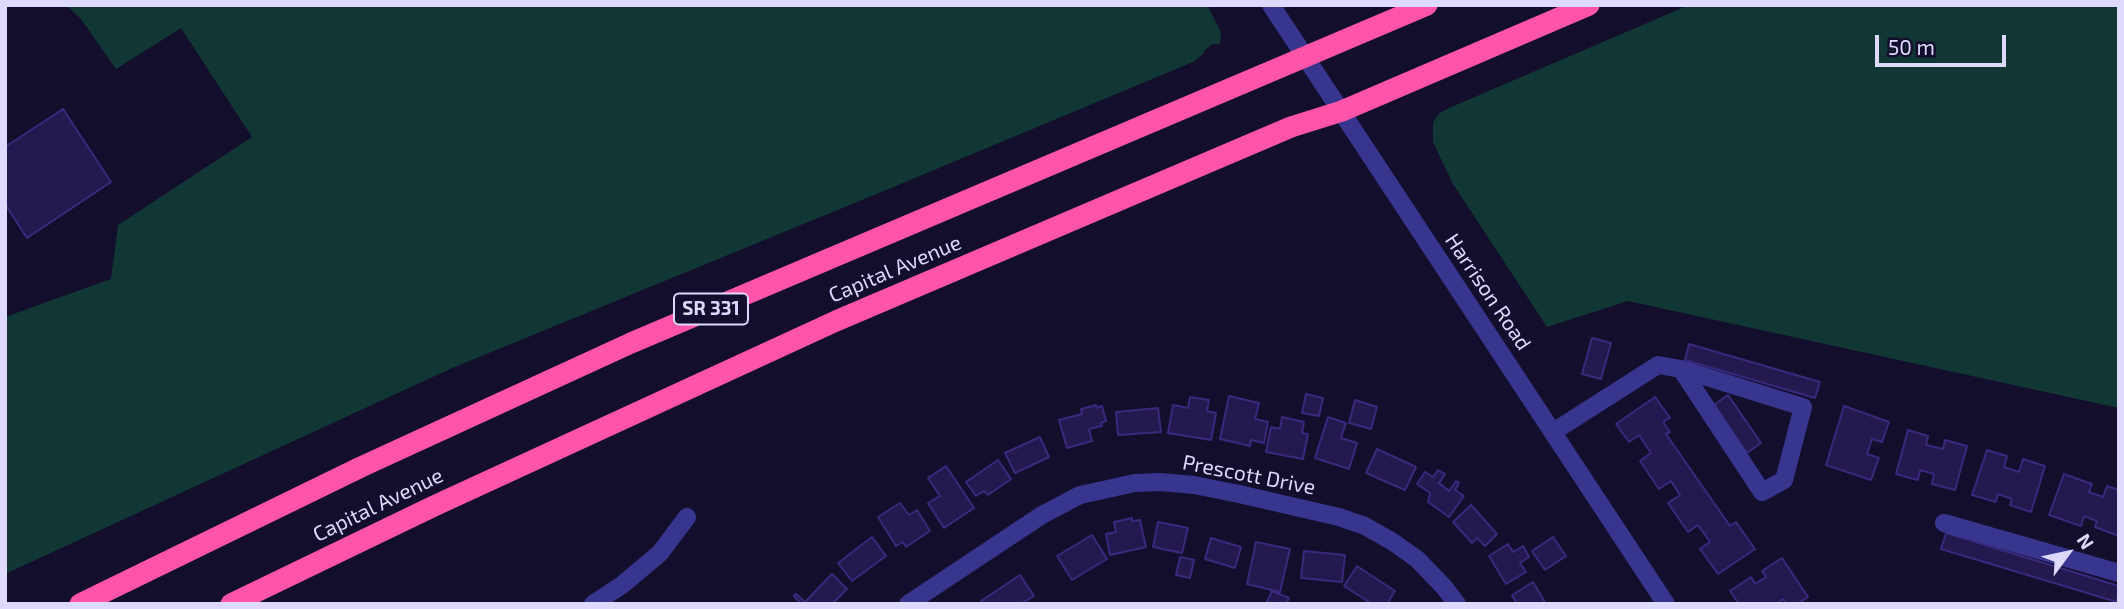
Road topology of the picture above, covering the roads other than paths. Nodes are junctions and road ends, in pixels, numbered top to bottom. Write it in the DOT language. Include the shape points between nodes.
graph roads {
  1 [pos="1271,5"];
  2 [pos="1427,5"];
  3 [pos="1589,5"];
  4 [pos="1305,56"];
  5 [pos="1342,111"];
  6 [pos="1681,369"];
  7 [pos="1553,432"];
  8 [pos="687,517"];
  9 [pos="1944,523"];
  10 [pos="2119,573"];
  11 [pos="920,600"];
  12 [pos="80,604"];
  13 [pos="231,604"];
  14 [pos="593,604"];
  15 [pos="1457,604"];
  16 [pos="1666,604"];
  1 -- 4 [label="street, Harrison Road"];
  2 -- 4 [label="highway, Capital Avenue / SR 331"];
  3 -- 5 [label="highway, Capital Avenue"];
  4 -- 5 [label="street, Harrison Road"];
  4 -- 12 [label="highway, Capital Avenue / SR 331" via="631,343 360,467"];
  5 -- 7 [label="street, Harrison Road"];
  5 -- 13 [label="highway, Capital Avenue" via="1291,127 836,321"];
  6 -- 6 [label="street" via="1803,407 1784,480 1762,492"];
  6 -- 7 [label="street" via="1658,365"];
  7 -- 16 [label="street, Harrison Road"];
  8 -- 14 [label="street" via="660,553"];
  9 -- 10 [label="street"];
  11 -- 15 [label="street, Prescott Drive" via="1042,515 1080,495 1160,482 1239,494 1365,526 1417,559"];
}
